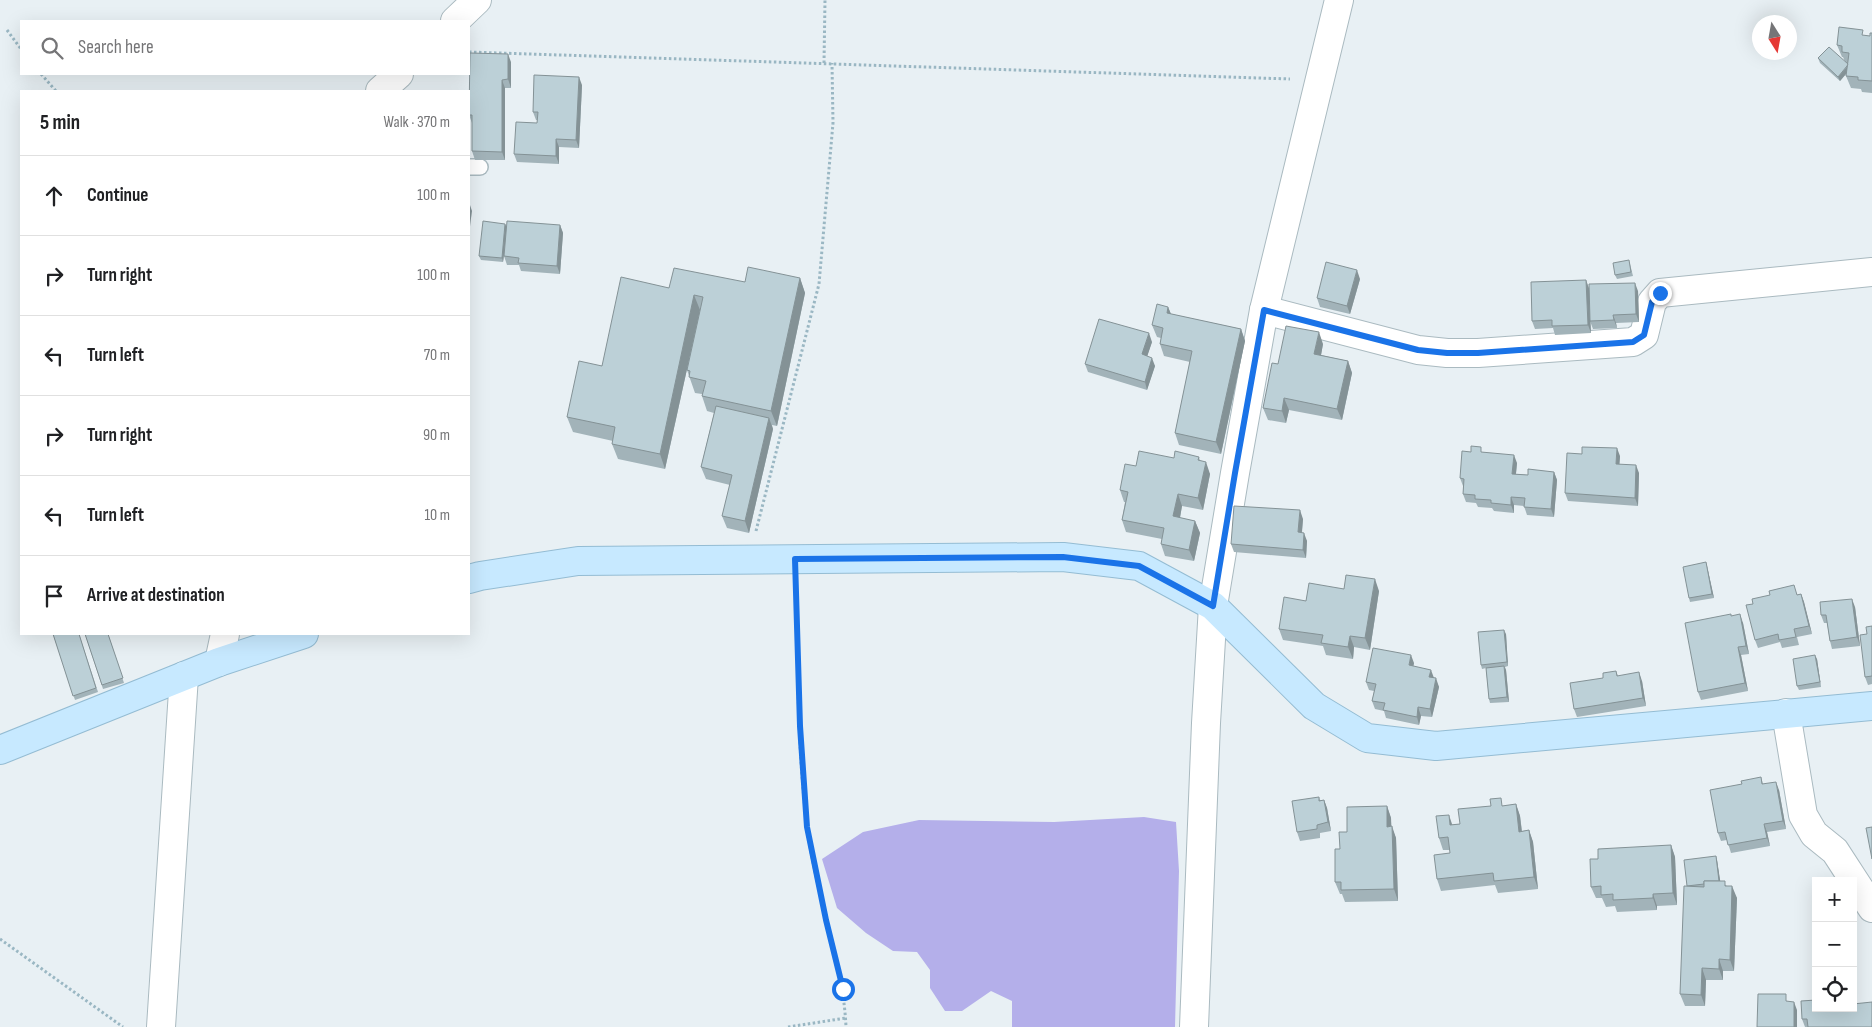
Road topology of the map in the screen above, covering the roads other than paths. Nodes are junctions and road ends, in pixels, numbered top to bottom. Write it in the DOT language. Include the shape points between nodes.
graph roads {
  1 [pos="478,0"];
  2 [pos="1339,0"];
  3 [pos="457,20"];
  4 [pos="398,75"];
  5 [pos="381,90"];
  6 [pos="1872,272"];
  7 [pos="1264,310"];
  8 [pos="470,579"];
  9 [pos="1213,606"];
  10 [pos="224,635"];
  11 [pos="301,635"];
  12 [pos="219,662"];
  13 [pos="184,676"];
  14 [pos="1872,706"];
  15 [pos="1786,713"];
  16 [pos="0,750"];
  17 [pos="1872,908"];
  18 [pos="161,1027"];
  19 [pos="1194,1027"];
  1 -- 3 [label="street"];
  2 -- 7 [label="street"];
  4 -- 5 [label="street"];
  6 -- 7 [label="street" via="1660,293 1652,302 1644,335 1633,342 1478,353 1418,350"];
  7 -- 9 [label="street"];
  8 -- 9 [label="street" via="578,561 1063,557 1139,566"];
  9 -- 15 [label="street" via="1314,706 1367,738 1436,746"];
  9 -- 19 [label="street"];
  10 -- 12 [label="street"];
  11 -- 12 [label="street"];
  12 -- 13 [label="street"];
  13 -- 16 [label="street"];
  13 -- 18 [label="street"];
  14 -- 15 [label="street"];
  15 -- 17 [label="street" via="1803,815 1814,834 1836,851"];
}
